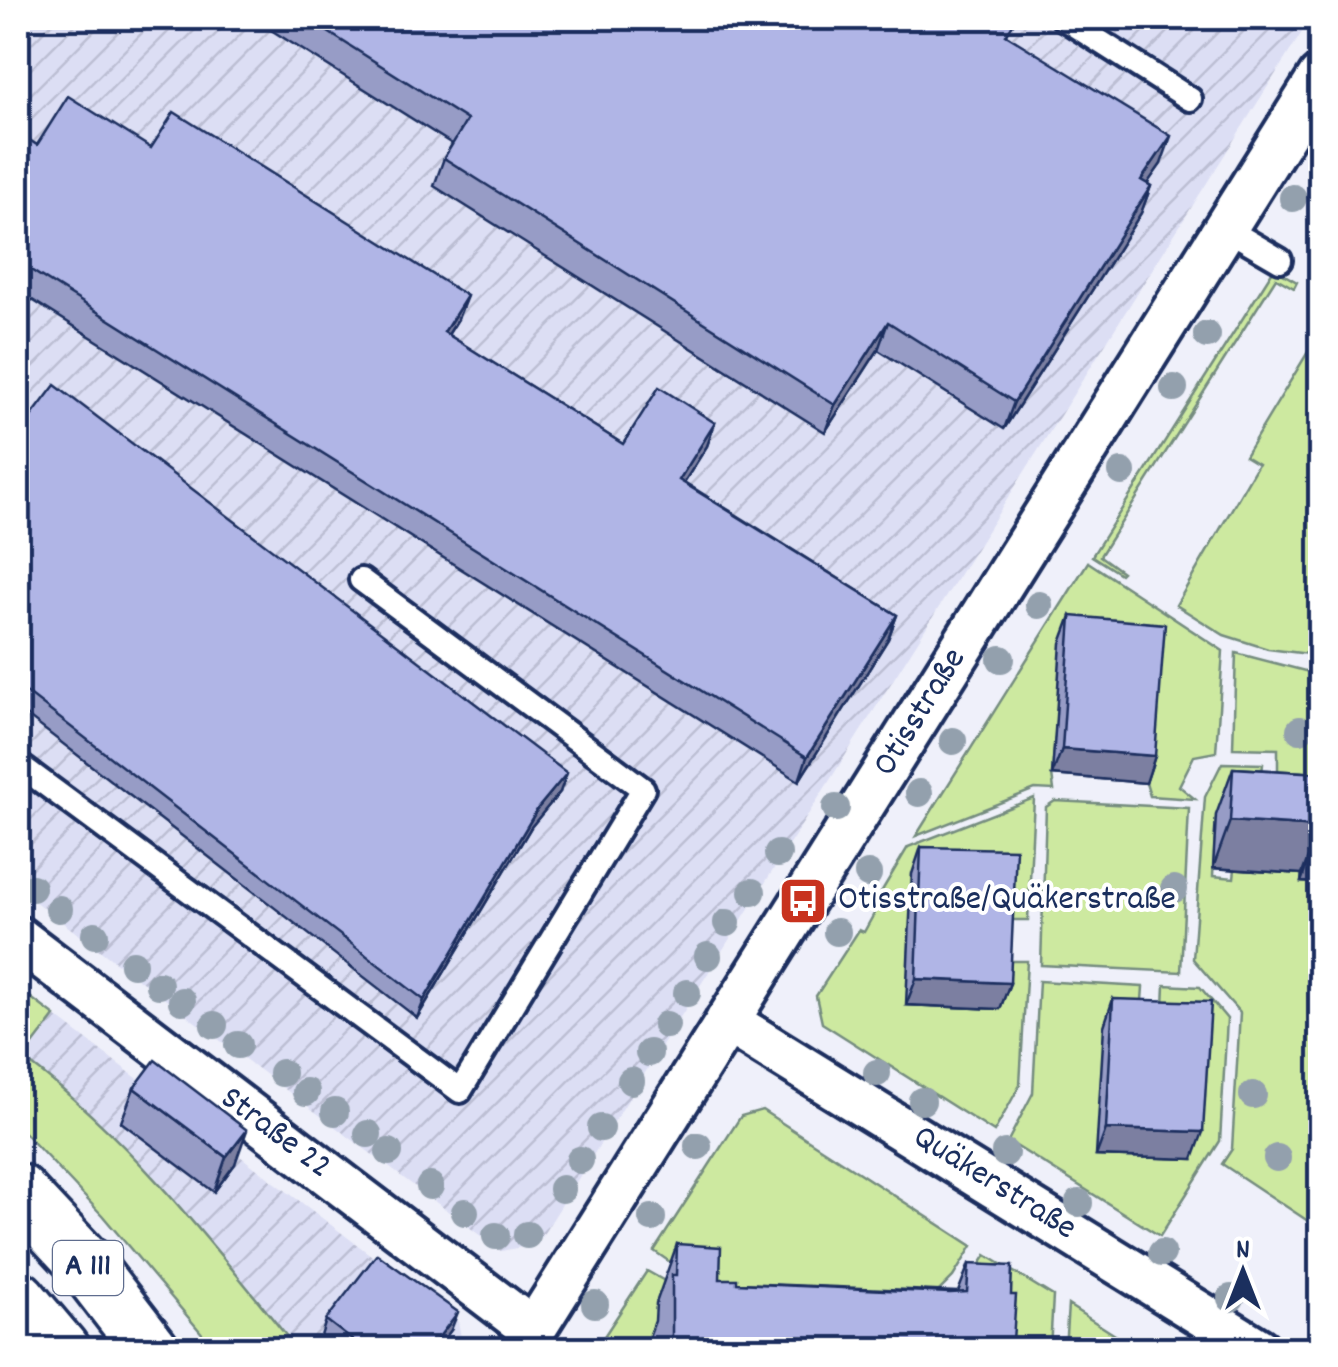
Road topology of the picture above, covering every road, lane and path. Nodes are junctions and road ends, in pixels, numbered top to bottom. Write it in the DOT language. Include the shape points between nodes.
graph roads {
  1 [pos="1062,18"];
  2 [pos="1320,77"];
  3 [pos="1190,98"];
  4 [pos="1225,228"];
  5 [pos="1280,260"];
  6 [pos="361,580"];
  7 [pos="18,764"];
  8 [pos="18,938"];
  9 [pos="727,1021"];
  10 [pos="18,1192"];
  11 [pos="18,1299"];
  12 [pos="527,1340"];
  13 [pos="61,1350"];
  14 [pos="150,1350"];
  15 [pos="1259,1350"];
  1 -- 3 [label="lane"];
  2 -- 4 [label="street, Otisstraße"];
  4 -- 5 [label="lane"];
  4 -- 9 [label="street, Otisstraße"];
  6 -- 7 [label="lane" via="643,789 460,1091"];
  8 -- 12 [label="street, Straße 22"];
  9 -- 12 [label="street, Otisstraße"];
  9 -- 15 [label="street, Quäkerstraße"];
  10 -- 14 [label="highway, A 111"];
  11 -- 13 [label="highway, A 111"];
}
